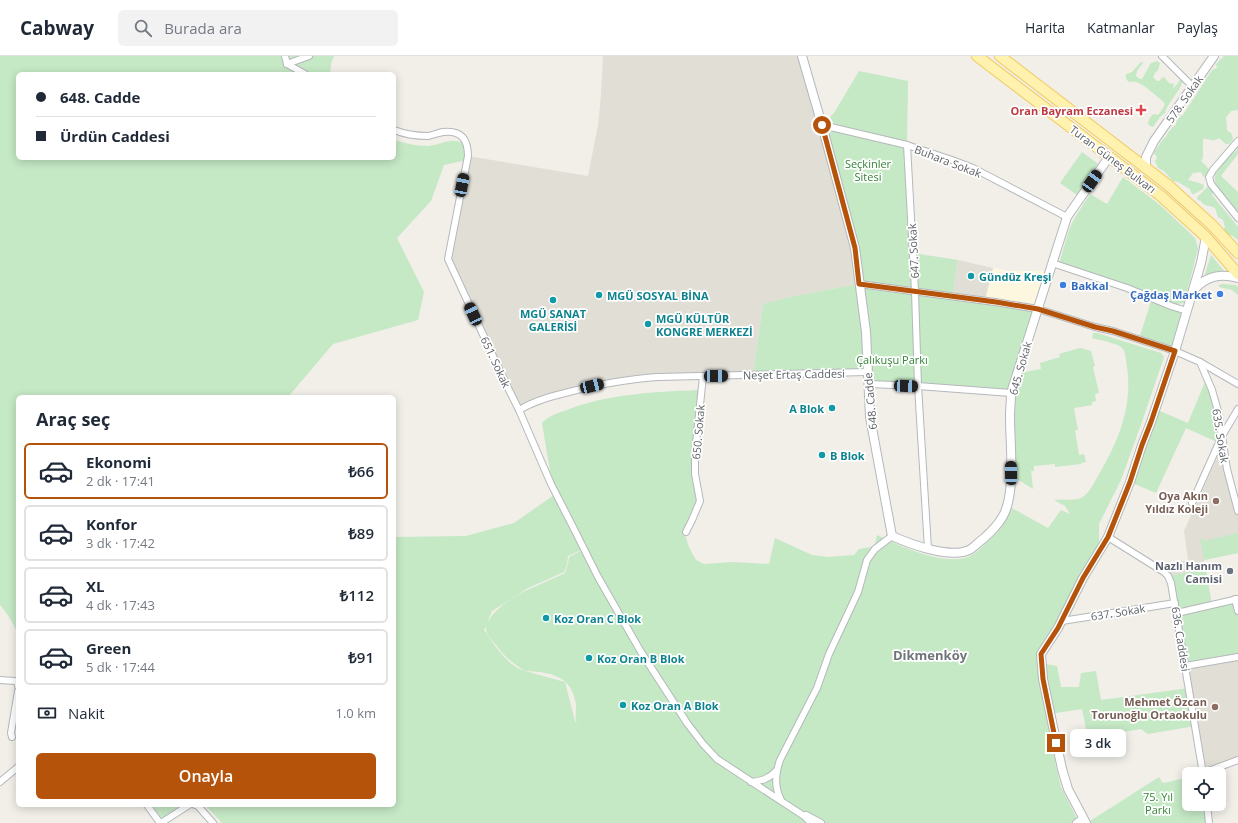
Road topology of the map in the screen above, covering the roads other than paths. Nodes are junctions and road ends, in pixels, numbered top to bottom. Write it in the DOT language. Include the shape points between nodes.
graph roads {
  1 [pos="285,56"];
  2 [pos="309,56"];
  3 [pos="802,56"];
  4 [pos="977,56"];
  5 [pos="1000,56"];
  6 [pos="1162,56"];
  7 [pos="1214,56"];
  8 [pos="287,64"];
  9 [pos="301,72"];
  10 [pos="1192,86"];
  11 [pos="822,125"];
  12 [pos="396,130"];
  13 [pos="1154,141"];
  14 [pos="1238,141"];
  15 [pos="907,145"];
  16 [pos="1109,157"];
  17 [pos="1132,158"];
  18 [pos="1146,168"];
  19 [pos="1067,217"];
  20 [pos="1238,218"];
  21 [pos="1206,237"];
  22 [pos="1238,253"];
  23 [pos="1052,263"];
  24 [pos="1238,274"];
  25 [pos="1238,278"];
  26 [pos="859,284"];
  27 [pos="1193,290"];
  28 [pos="915,291"];
  29 [pos="1038,309"];
  30 [pos="1187,311"];
  31 [pos="1175,351"];
  32 [pos="1200,362"];
  33 [pos="867,372"];
  34 [pos="703,376"];
  35 [pos="868,384"];
  36 [pos="1238,384"];
  37 [pos="918,386"];
  38 [pos="1011,393"];
  39 [pos="1238,409"];
  40 [pos="519,410"];
  41 [pos="1222,436"];
  42 [pos="1192,503"];
  43 [pos="1238,512"];
  44 [pos="686,532"];
  45 [pos="892,536"];
  46 [pos="1108,537"];
  47 [pos="928,549"];
  48 [pos="1236,599"];
  49 [pos="1175,603"];
  50 [pos="1238,611"];
  51 [pos="1177,613"];
  52 [pos="1062,621"];
  53 [pos="1238,657"];
  54 [pos="1185,666"];
  55 [pos="0,680"];
  56 [pos="16,682"];
  57 [pos="16,703"];
  58 [pos="12,737"];
  59 [pos="1238,760"];
  60 [pos="1202,767"];
  61 [pos="1220,767"];
  62 [pos="16,769"];
  63 [pos="776,772"];
  64 [pos="0,782"];
  65 [pos="751,782"];
  66 [pos="782,801"];
  67 [pos="149,807"];
  68 [pos="186,807"];
  69 [pos="199,807"];
  70 [pos="1208,811"];
  71 [pos="1085,821"];
  72 [pos="161,823"];
  73 [pos="213,823"];
  74 [pos="811,823"];
  75 [pos="821,823"];
  76 [pos="1076,823"];
  77 [pos="1209,823"];
  1 -- 8 [label="street"];
  2 -- 8 [label="street"];
  3 -- 11 [label="street, 648. Cadde"];
  4 -- 16 [label="main road, Turan Güneş Bulvarı"];
  5 -- 17 [label="main road, Turan Güneş Bulvarı"];
  6 -- 10 [label="street"];
  7 -- 10 [label="street, 578. Sokak"];
  8 -- 9 [label="street"];
  10 -- 13 [label="street, 578. Sokak"];
  11 -- 15 [label="street, Buhara Sokak"];
  11 -- 26 [label="street, 648. Cadde" via="855,248"];
  12 -- 40 [label="street, 651. Sokak" via="429,136 444,132 452,133 460,135 465,140 468,156 448,259"];
  13 -- 17 [label="street" via="1142,153"];
  13 -- 18 [label="street" via="1146,157"];
  14 -- 20 [label="street" via="1210,177 1211,184"];
  15 -- 19 [label="street, Buhara Sokak" via="973,168"];
  15 -- 28 [label="street, 647. Sokak"];
  16 -- 19 [label="street, 645. Sokak"];
  16 -- 21 [label="main road, Turan Güneş Bulvarı" via="1161,196"];
  17 -- 18 [label="main road, Turan Güneş Bulvarı"];
  18 -- 22 [label="main road, Turan Güneş Bulvarı" via="1194,208"];
  19 -- 23 [label="street, 645. Sokak"];
  21 -- 24 [label="main road, Turan Güneş Bulvarı"];
  21 -- 27 [label="street"];
  23 -- 29 [label="street, 645. Sokak"];
  23 -- 30 [label="street"];
  25 -- 27 [label="street" via="1216,276 1203,281"];
  26 -- 28 [label="street"];
  26 -- 33 [label="street, 648. Cadde" via="866,332"];
  27 -- 30 [label="street"];
  28 -- 29 [label="street"];
  28 -- 37 [label="street, 647. Sokak"];
  29 -- 31 [label="street"];
  29 -- 38 [label="street, 645. Sokak"];
  30 -- 31 [label="street"];
  31 -- 32 [label="street"];
  31 -- 46 [label="street" via="1130,482"];
  32 -- 36 [label="street"];
  32 -- 41 [label="street, 635. Sokak" via="1212,390"];
  33 -- 34 [label="street, Neşet Ertaş Caddesi"];
  33 -- 35 [label="street, 648. Cadde"];
  34 -- 40 [label="street, Neşet Ertaş Caddesi" via="658,377 607,383 550,396 531,402"];
  34 -- 44 [label="street, 650. Sokak" via="695,453 695,474 700,501"];
  35 -- 37 [label="street"];
  35 -- 45 [label="street, 648. Cadde" via="871,424"];
  37 -- 38 [label="street"];
  37 -- 47 [label="street, 647. Sokak"];
  38 -- 47 [label="street, 645. Sokak" via="1010,491 1004,515 996,527 968,550 950,553"];
  39 -- 41 [label="street"];
  40 -- 65 [label="street, 651. Sokak" via="551,484 598,577 641,652 703,744 717,759"];
  41 -- 42 [label="street"];
  41 -- 43 [label="street, 635. Sokak"];
  45 -- 47 [label="street, 645. Sokak"];
  45 -- 63 [label="street" via="875,549 867,560 858,592 829,654 817,688"];
  46 -- 49 [label="street, 636. Caddesi" via="1166,574 1171,583"];
  46 -- 52 [label="street" via="1083,578"];
  48 -- 50 [label="street"];
  48 -- 51 [label="street"];
  49 -- 51 [label="street, 636. Caddesi"];
  49 -- 52 [label="street, 637. Sokak"];
  51 -- 54 [label="street, 636. Caddesi"];
  52 -- 71 [label="street" via="1041,654 1043,679 1062,769 1068,789"];
  53 -- 54 [label="street"];
  54 -- 60 [label="street, 636. Caddesi"];
  55 -- 56 [label="street"];
  57 -- 58 [label="street"];
  59 -- 61 [label="street"];
  62 -- 64 [label="street"];
  63 -- 65 [label="street" via="763,780"];
  63 -- 66 [label="street" via="776,786"];
  65 -- 66 [label="street, 651. Sokak"];
  66 -- 74 [label="street"];
  66 -- 75 [label="street"];
  67 -- 72 [label="street"];
  68 -- 72 [label="street"];
  69 -- 73 [label="street"];
  70 -- 77 [label="street"];
  71 -- 76 [label="street"];
}
